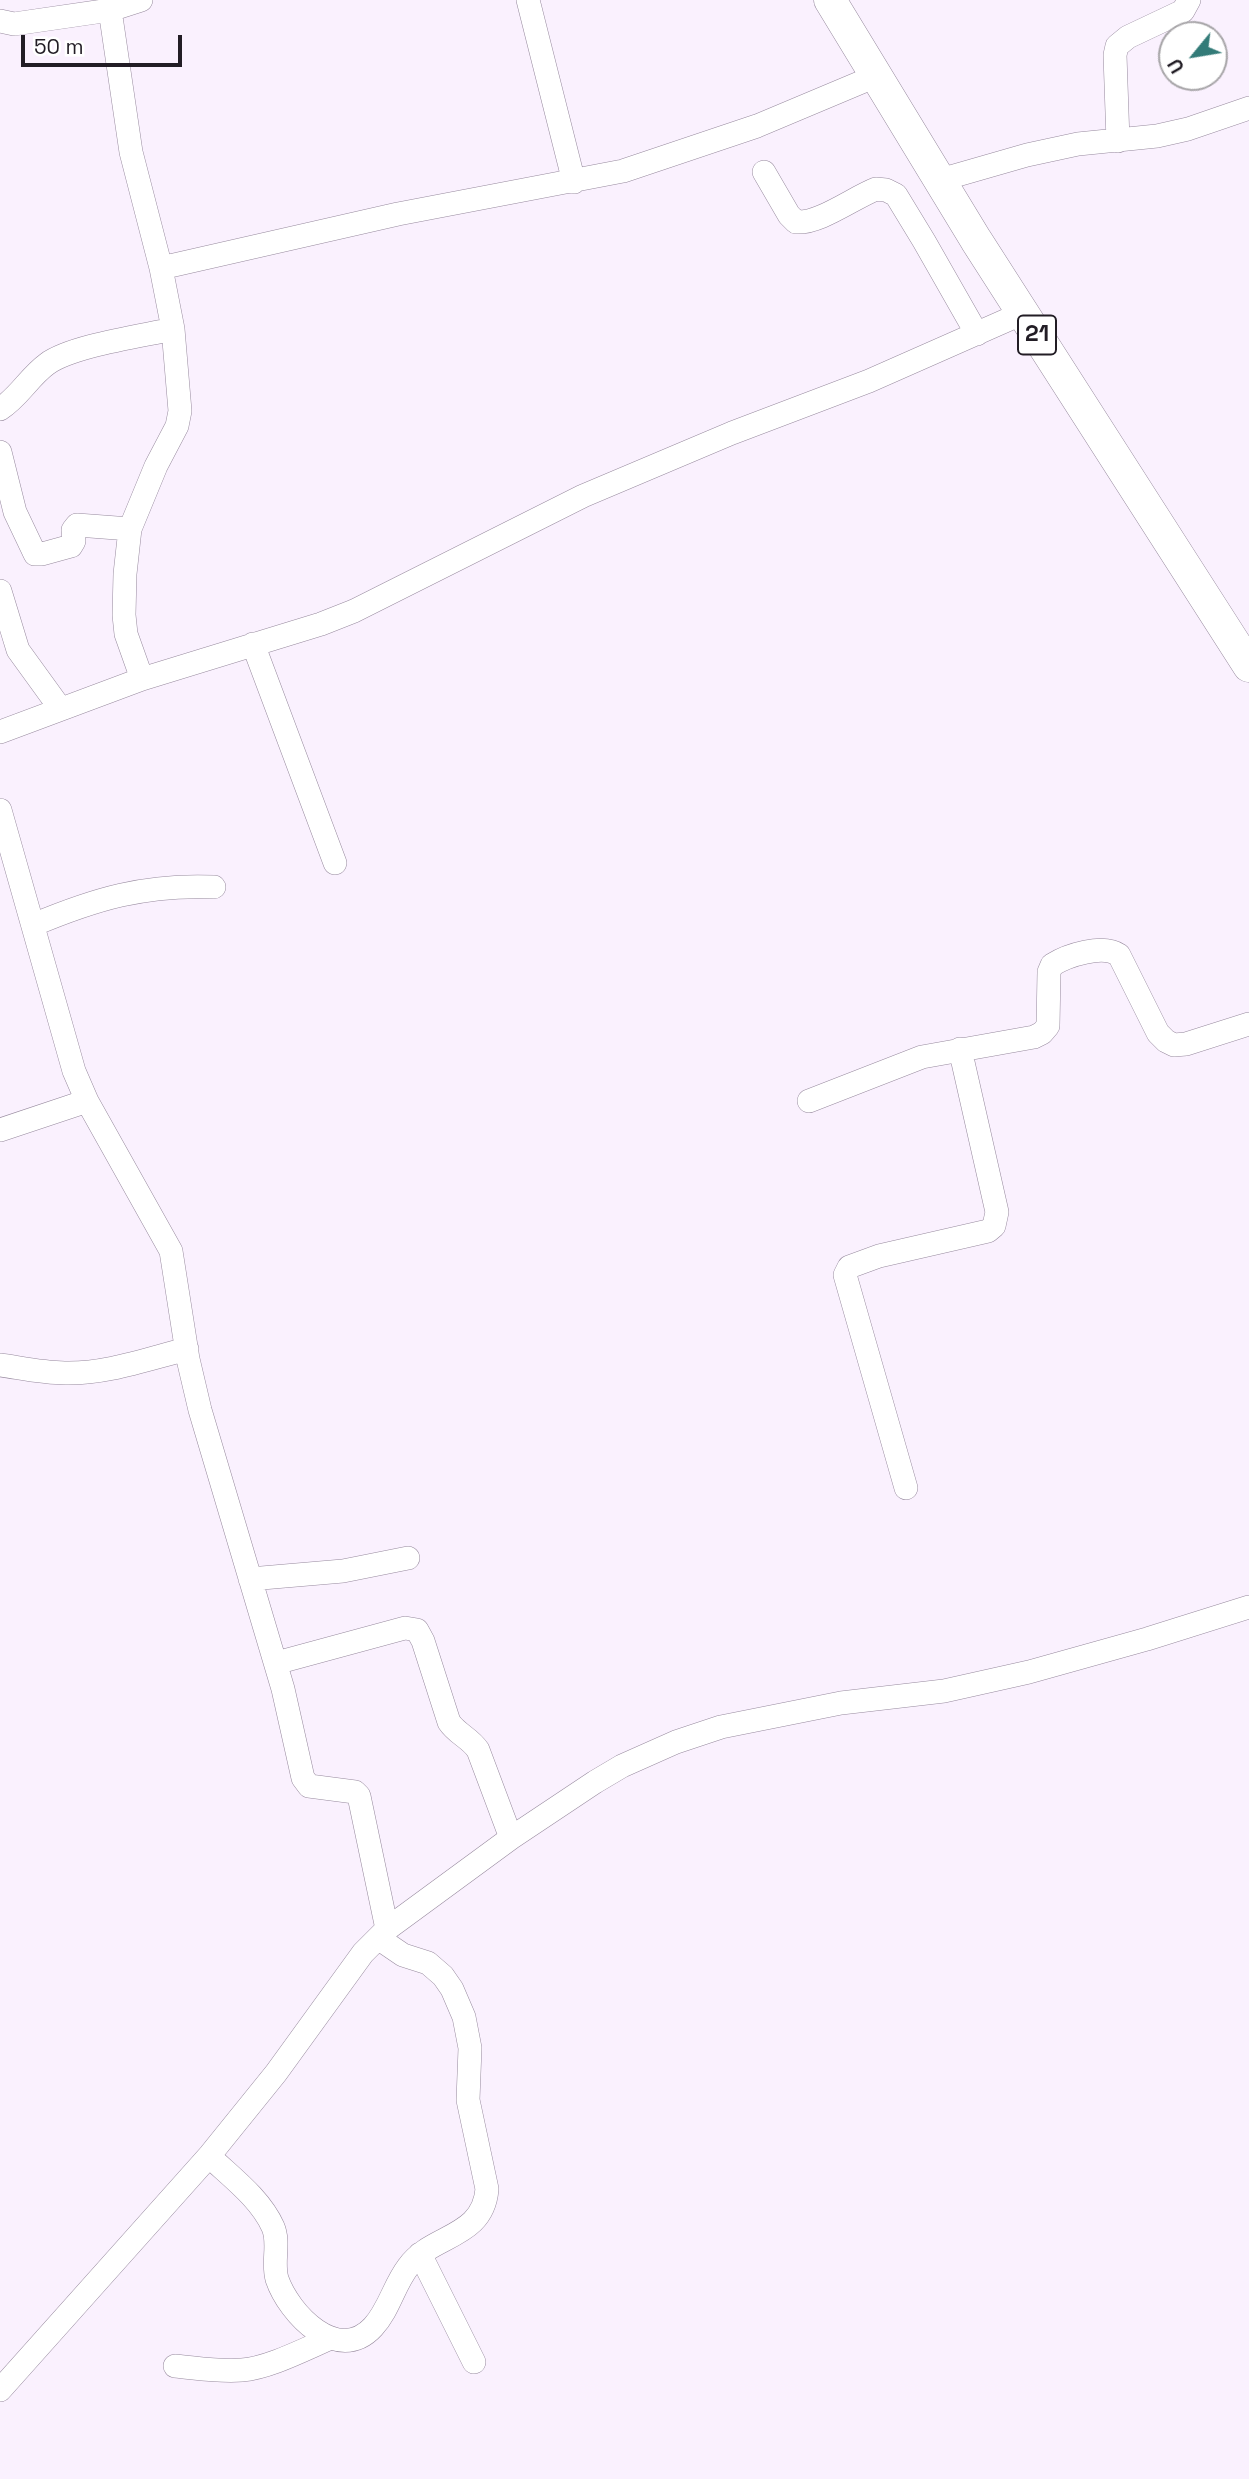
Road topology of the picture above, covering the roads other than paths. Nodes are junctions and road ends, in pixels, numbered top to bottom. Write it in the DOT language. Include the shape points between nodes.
graph roads {
  1 [pos="141,0"];
  2 [pos="528,0"];
  3 [pos="830,0"];
  4 [pos="1189,0"];
  5 [pos="110,10"];
  6 [pos="0,22"];
  7 [pos="876,76"];
  8 [pos="1249,108"];
  9 [pos="1118,141"];
  10 [pos="764,172"];
  11 [pos="940,180"];
  12 [pos="574,182"];
  13 [pos="161,268"];
  14 [pos="1023,313"];
  15 [pos="173,329"];
  16 [pos="977,334"];
  17 [pos="0,409"];
  18 [pos="0,452"];
  19 [pos="130,529"];
  20 [pos="0,591"];
  21 [pos="253,644"];
  22 [pos="1249,666"];
  23 [pos="142,679"];
  24 [pos="60,708"];
  25 [pos="0,732"];
  26 [pos="0,810"];
  27 [pos="335,863"];
  28 [pos="214,887"];
  29 [pos="33,925"];
  30 [pos="1249,1024"];
  31 [pos="960,1049"];
  32 [pos="87,1101"];
  33 [pos="809,1101"];
  34 [pos="0,1129"];
  35 [pos="188,1354"];
  36 [pos="0,1365"];
  37 [pos="906,1488"];
  38 [pos="408,1558"];
  39 [pos="250,1579"];
  40 [pos="1249,1606"];
  41 [pos="276,1663"];
  42 [pos="511,1838"];
  43 [pos="382,1934"];
  44 [pos="209,2156"];
  45 [pos="420,2254"];
  46 [pos="331,2339"];
  47 [pos="474,2362"];
  48 [pos="175,2366"];
  49 [pos="0,2390"];
  1 -- 5 [label="street"];
  2 -- 12 [label="street"];
  3 -- 7 [label="highway, 21"];
  4 -- 9 [label="street" via="1183,11 1117,46"];
  5 -- 6 [label="street" via="14,24"];
  5 -- 13 [label="street" via="131,152"];
  7 -- 11 [label="highway, 21"];
  7 -- 12 [label="street" via="719,140"];
  8 -- 9 [label="street" via="1188,129"];
  9 -- 11 [label="street" via="1052,149"];
  10 -- 16 [label="street" via="796,222 817,218 876,189 896,195"];
  11 -- 14 [label="highway, 21"];
  12 -- 13 [label="street" via="398,214"];
  13 -- 15 [label="street"];
  14 -- 16 [label="street"];
  14 -- 22 [label="highway, 21"];
  15 -- 17 [label="street" via="62,356 39,370 18,396"];
  15 -- 19 [label="street" via="180,411 177,426"];
  16 -- 21 [label="street" via="583,496 354,611"];
  18 -- 19 [label="street" via="10,499 35,554 71,546 77,525"];
  19 -- 23 [label="street" via="124,615"];
  20 -- 24 [label="street" via="18,650"];
  21 -- 23 [label="street"];
  21 -- 27 [label="street"];
  23 -- 24 [label="street"];
  24 -- 25 [label="street"];
  26 -- 29 [label="street"];
  28 -- 29 [label="street" via="131,892"];
  29 -- 32 [label="street" via="74,1071"];
  30 -- 31 [label="street" via="1174,1045 1158,1033 1119,955 1100,951 1052,965 1048,1026 1042,1033"];
  31 -- 33 [label="street" via="922,1057"];
  31 -- 37 [label="street" via="997,1212 994,1226 879,1256 849,1267 845,1275"];
  32 -- 34 [label="street"];
  32 -- 35 [label="street" via="171,1251"];
  35 -- 36 [label="street" via="64,1374"];
  35 -- 39 [label="street"];
  38 -- 39 [label="street" via="343,1571"];
  39 -- 41 [label="street"];
  40 -- 42 [label="street" via="1017,1675 721,1727 622,1766"];
  41 -- 42 [label="street" via="405,1628 416,1630 449,1722 478,1749"];
  41 -- 43 [label="street" via="305,1783 359,1796"];
  42 -- 43 [label="street"];
  43 -- 44 [label="street" via="343,1978 276,2073"];
  43 -- 45 [label="street" via="403,1955 428,1963 443,1976 464,2017 470,2048 468,2100 487,2189 479,2216"];
  44 -- 46 [label="street" via="263,2209 274,2229 278,2280 302,2319"];
  44 -- 49 [label="street"];
  45 -- 46 [label="street" via="398,2280 372,2328 348,2340"];
  45 -- 47 [label="street"];
  46 -- 48 [label="street" via="243,2370"];
}
